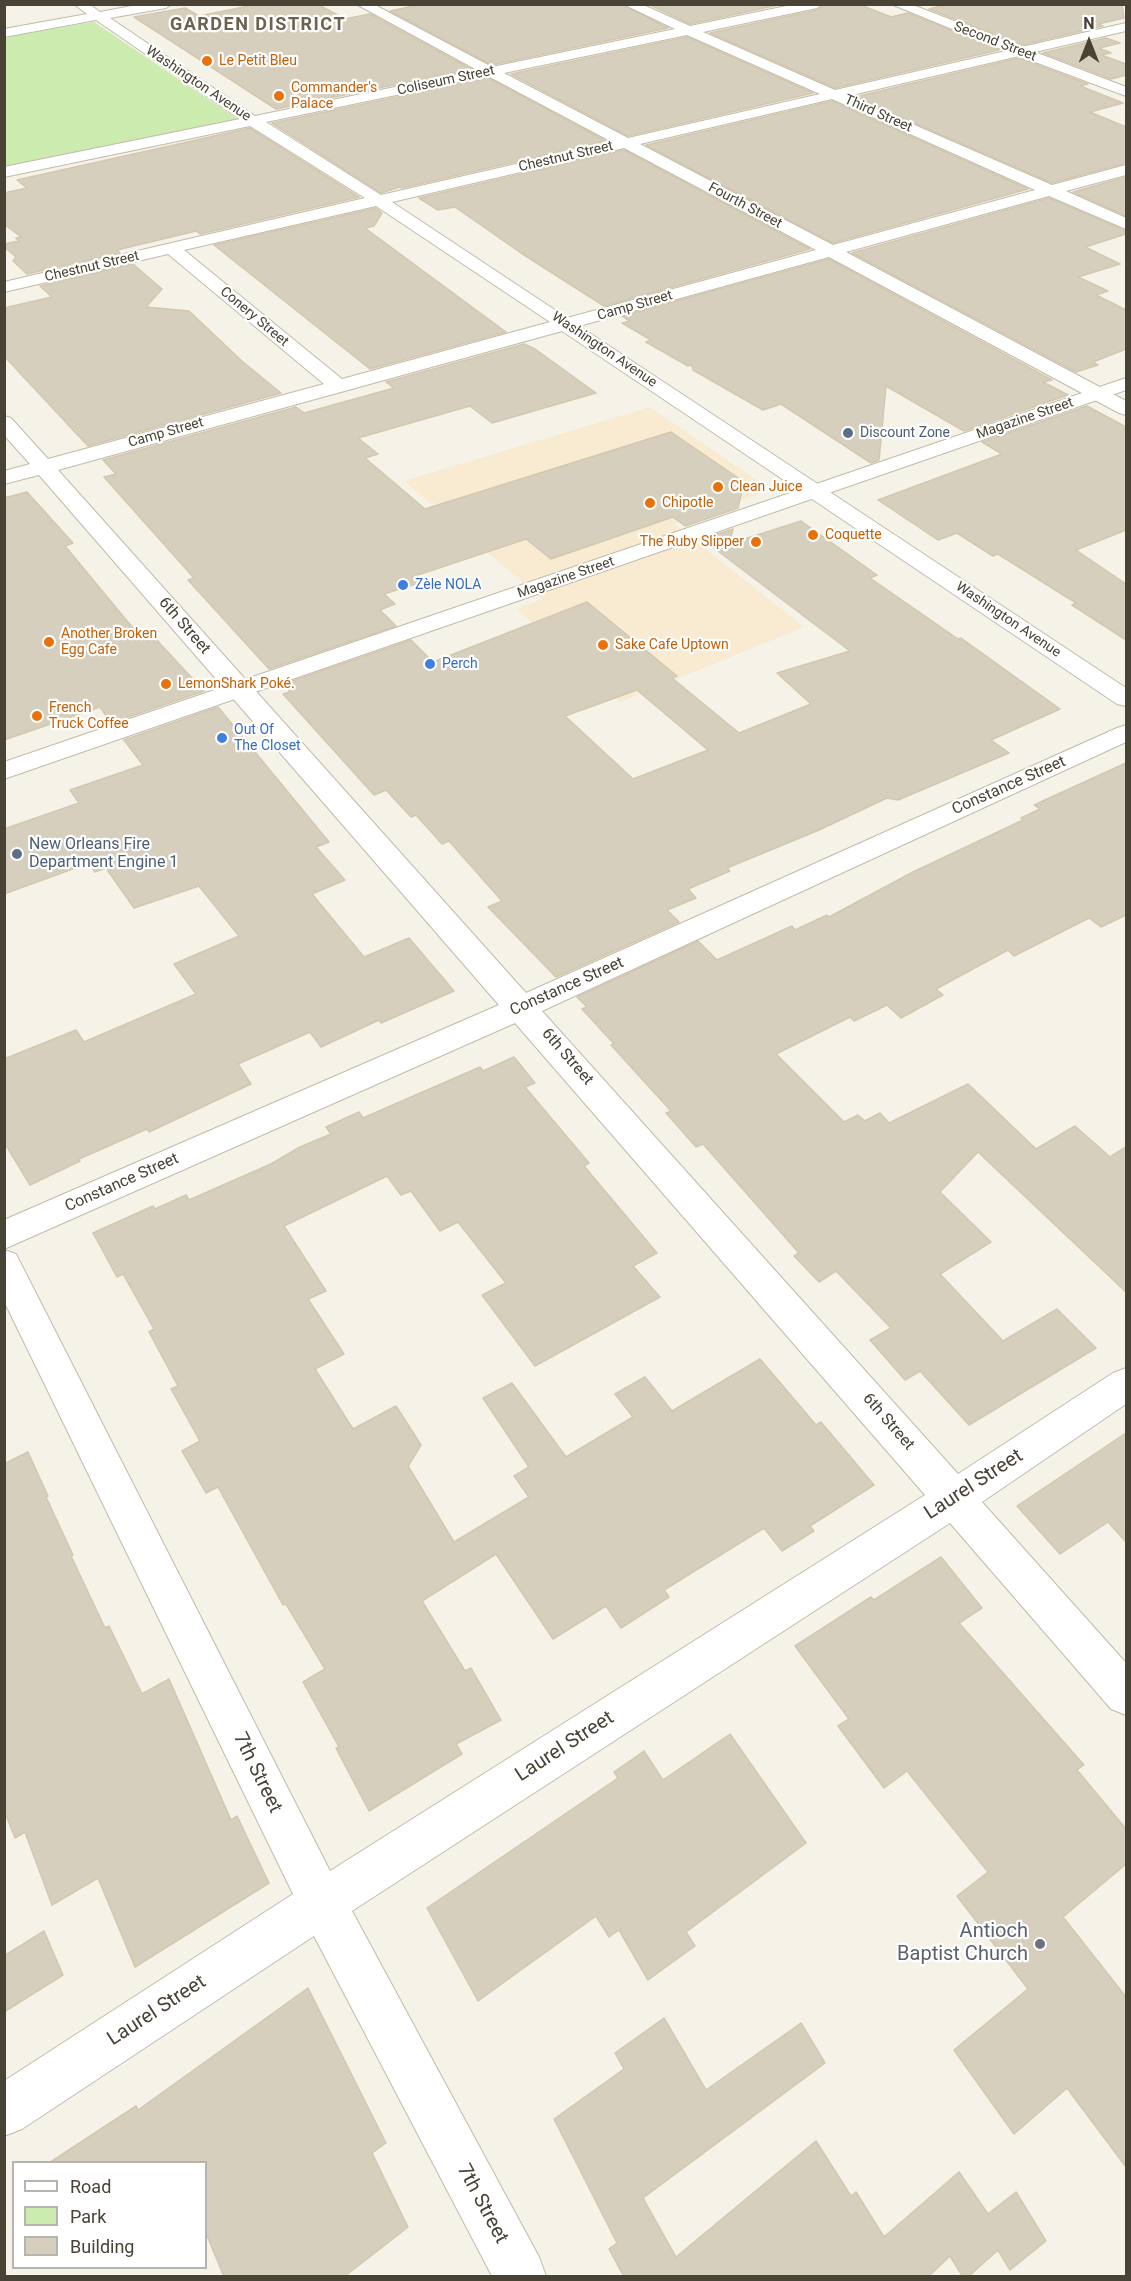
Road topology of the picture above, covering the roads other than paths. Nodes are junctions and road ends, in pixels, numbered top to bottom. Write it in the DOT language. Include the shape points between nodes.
graph roads {
  1 [pos="80,4"];
  2 [pos="166,4"];
  3 [pos="362,4"];
  4 [pos="629,4"];
  5 [pos="817,4"];
  6 [pos="897,4"];
  7 [pos="98,17"];
  8 [pos="1126,27"];
  9 [pos="688,31"];
  10 [pos="4,33"];
  11 [pos="1020,51"];
  12 [pos="489,71"];
  13 [pos="1126,92"];
  14 [pos="834,95"];
  15 [pos="255,122"];
  16 [pos="626,143"];
  17 [pos="1126,170"];
  18 [pos="4,172"];
  19 [pos="1051,191"];
  20 [pos="380,201"];
  21 [pos="1126,224"];
  22 [pos="172,249"];
  23 [pos="832,252"];
  24 [pos="4,287"];
  25 [pos="567,326"];
  26 [pos="1126,384"];
  27 [pos="337,385"];
  28 [pos="1098,394"];
  29 [pos="1126,409"];
  30 [pos="4,422"];
  31 [pos="44,467"];
  32 [pos="4,478"];
  33 [pos="815,492"];
  34 [pos="241,690"];
  35 [pos="1126,699"];
  36 [pos="1126,733"];
  37 [pos="4,771"];
  38 [pos="523,1007"];
  39 [pos="4,1235"];
  40 [pos="4,1264"];
  41 [pos="1126,1384"];
  42 [pos="955,1498"];
  43 [pos="1126,1694"];
  44 [pos="322,1903"];
  45 [pos="4,2111"];
  46 [pos="520,2277"];
  1 -- 7 [label="street, Washington Avenue"];
  2 -- 7 [label="street"];
  3 -- 12 [label="street, Fourth Street"];
  4 -- 9 [label="street, Third Street"];
  5 -- 9 [label="street, Coliseum Street"];
  6 -- 11 [label="street, Second Street"];
  7 -- 10 [label="street"];
  7 -- 15 [label="street, Washington Avenue"];
  8 -- 11 [label="street, Chestnut Street"];
  9 -- 12 [label="street, Coliseum Street"];
  9 -- 14 [label="street, Third Street"];
  11 -- 13 [label="street, Second Street"];
  11 -- 14 [label="street, Chestnut Street"];
  12 -- 15 [label="street, Coliseum Street"];
  12 -- 16 [label="street, Fourth Street"];
  14 -- 16 [label="street, Chestnut Street"];
  14 -- 19 [label="street, Third Street"];
  15 -- 18 [label="street, Coliseum Street"];
  15 -- 20 [label="street, Washington Avenue"];
  16 -- 20 [label="street, Chestnut Street"];
  16 -- 23 [label="street, Fourth Street"];
  17 -- 19 [label="street, Camp Street"];
  19 -- 21 [label="street, Third Street"];
  19 -- 23 [label="street, Camp Street"];
  20 -- 22 [label="street, Chestnut Street"];
  20 -- 25 [label="street, Washington Avenue"];
  22 -- 24 [label="street, Chestnut Street"];
  22 -- 27 [label="street, Conery Street"];
  23 -- 25 [label="street, Camp Street"];
  23 -- 28 [label="street, Fourth Street"];
  25 -- 27 [label="street, Camp Street"];
  25 -- 33 [label="street, Washington Avenue"];
  26 -- 28 [label="street, Magazine Street"];
  27 -- 31 [label="street, Camp Street"];
  28 -- 29 [label="street, Fourth Street"];
  28 -- 33 [label="street, Magazine Street"];
  30 -- 31 [label="street, 6th Street"];
  31 -- 32 [label="street, Camp Street"];
  31 -- 34 [label="street, 6th Street"];
  33 -- 34 [label="street, Magazine Street"];
  33 -- 35 [label="street, Washington Avenue"];
  34 -- 37 [label="street, Magazine Street"];
  34 -- 38 [label="street, 6th Street"];
  36 -- 38 [label="street, Constance Street"];
  38 -- 39 [label="street, Constance Street"];
  38 -- 42 [label="street, 6th Street"];
  40 -- 44 [label="street, 7th Street"];
  41 -- 42 [label="street, Laurel Street"];
  42 -- 43 [label="street, 6th Street"];
  42 -- 44 [label="street, Laurel Street"];
  44 -- 45 [label="street, Laurel Street"];
  44 -- 46 [label="street, 7th Street"];
}
